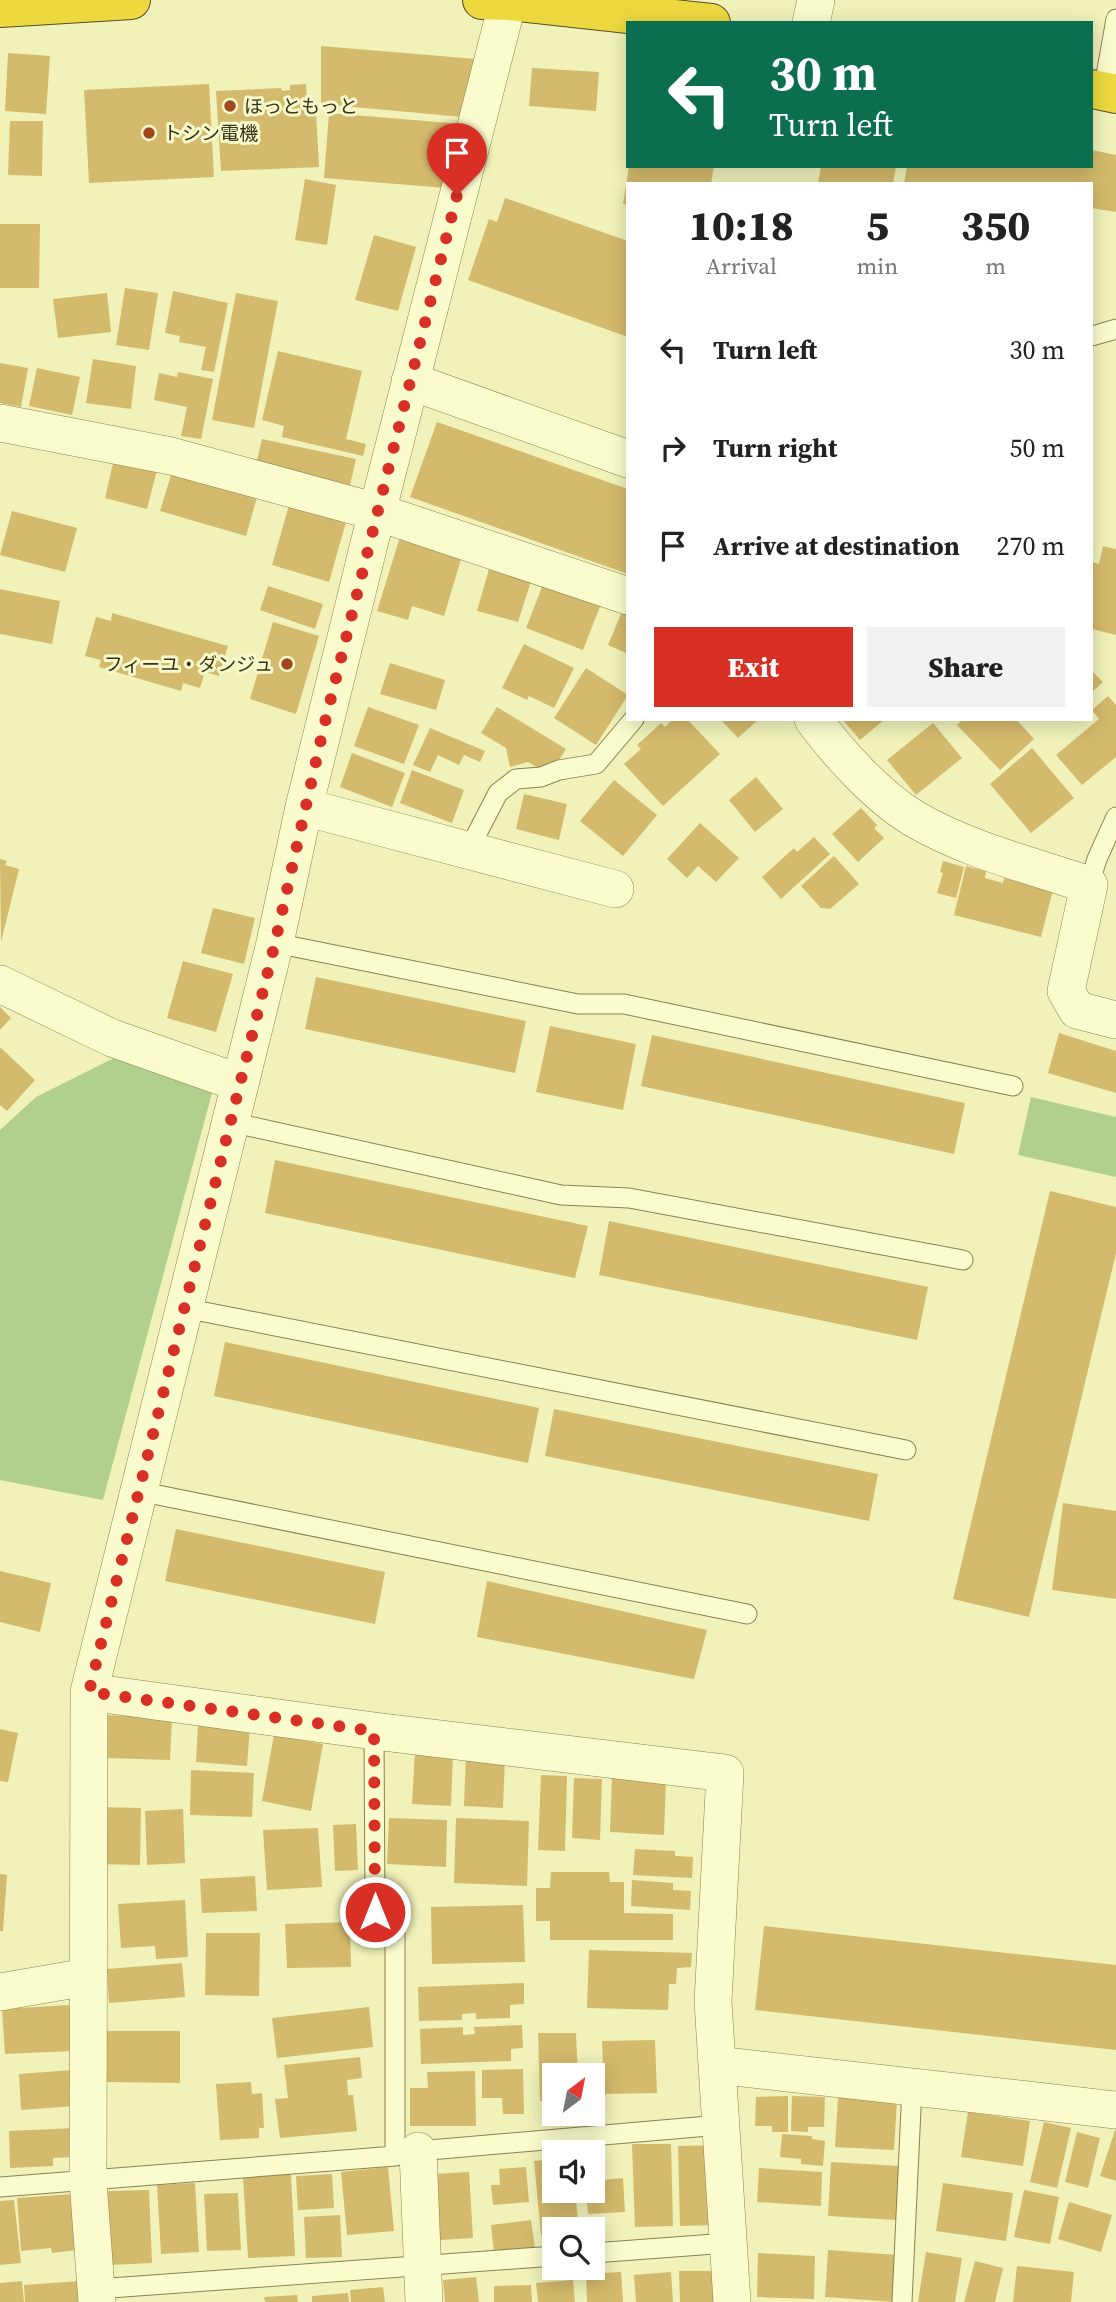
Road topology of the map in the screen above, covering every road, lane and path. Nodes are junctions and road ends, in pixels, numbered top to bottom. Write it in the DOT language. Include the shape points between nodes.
graph roads {
  1 [pos="131,0"];
  2 [pos="482,0"];
  3 [pos="816,0"];
  4 [pos="508,1"];
  5 [pos="0,8"];
  6 [pos="1116,19"];
  7 [pos="693,21"];
  8 [pos="811,21"];
  9 [pos="1104,92"];
  10 [pos="1116,329"];
  11 [pos="1093,336"];
  12 [pos="410,381"];
  13 [pos="0,423"];
  14 [pos="626,457"];
  15 [pos="377,512"];
  16 [pos="626,595"];
  17 [pos="632,721"];
  18 [pos="815,721"];
  19 [pos="304,807"];
  20 [pos="1116,817"];
  21 [pos="468,850"];
  22 [pos="1089,885"];
  23 [pos="615,889"];
  24 [pos="275,943"];
  25 [pos="0,984"];
  26 [pos="1116,1020"];
  27 [pos="240,1083"];
  28 [pos="1013,1086"];
  29 [pos="230,1122"];
  30 [pos="963,1261"];
  31 [pos="184,1308"];
  32 [pos="906,1450"];
  33 [pos="138,1491"];
  34 [pos="747,1614"];
  35 [pos="89,1692"];
  36 [pos="374,1731"];
  37 [pos="87,1977"];
  38 [pos="0,1993"];
  39 [pos="718,2065"];
  40 [pos="912,2088"];
  41 [pos="1116,2110"];
  42 [pos="720,2124"];
  43 [pos="406,2154"];
  44 [pos="88,2181"];
  45 [pos="0,2187"];
  46 [pos="728,2244"];
  47 [pos="605,2252"];
  48 [pos="542,2257"];
  49 [pos="422,2265"];
  50 [pos="96,2295"];
  51 [pos="424,2302"];
  52 [pos="732,2302"];
  53 [pos="902,2302"];
  1 -- 5 [label="highway"];
  2 -- 4 [label="highway"];
  3 -- 8 [label="street"];
  4 -- 7 [label="highway"];
  4 -- 12 [label="street"];
  6 -- 9 [label="lane"];
  10 -- 11 [label="lane"];
  12 -- 14 [label="street"];
  12 -- 15 [label="street"];
  13 -- 15 [label="street" via="171,456"];
  15 -- 16 [label="street"];
  15 -- 19 [label="street"];
  17 -- 21 [label="lane" via="596,764 516,779 498,793"];
  18 -- 22 [label="street" via="865,779 911,817 967,845"];
  19 -- 21 [label="street"];
  19 -- 24 [label="street"];
  20 -- 22 [label="lane"];
  21 -- 23 [label="street"];
  22 -- 26 [label="street" via="1066,991 1077,1010"];
  24 -- 27 [label="street"];
  24 -- 28 [label="lane" via="578,1004 624,1004"];
  25 -- 27 [label="street" via="112,1038"];
  27 -- 29 [label="street"];
  29 -- 30 [label="lane" via="561,1195 629,1198"];
  29 -- 31 [label="street"];
  31 -- 32 [label="lane"];
  31 -- 33 [label="street"];
  33 -- 34 [label="lane"];
  33 -- 35 [label="street"];
  35 -- 36 [label="street"];
  35 -- 37 [label="street"];
  36 -- 39 [label="street" via="725,1773 713,2002"];
  36 -- 43 [label="lane" via="375,1912 395,1911"];
  37 -- 38 [label="street"];
  37 -- 44 [label="street"];
  39 -- 40 [label="street"];
  39 -- 42 [label="street"];
  40 -- 41 [label="street"];
  40 -- 53 [label="lane"];
  42 -- 43 [label="lane"];
  42 -- 46 [label="street"];
  43 -- 44 [label="lane"];
  43 -- 49 [label="street"];
  44 -- 45 [label="lane"];
  44 -- 50 [label="street"];
  46 -- 47 [label="lane"];
  46 -- 52 [label="street"];
  48 -- 49 [label="lane"];
  49 -- 50 [label="lane"];
  49 -- 51 [label="street"];
}
